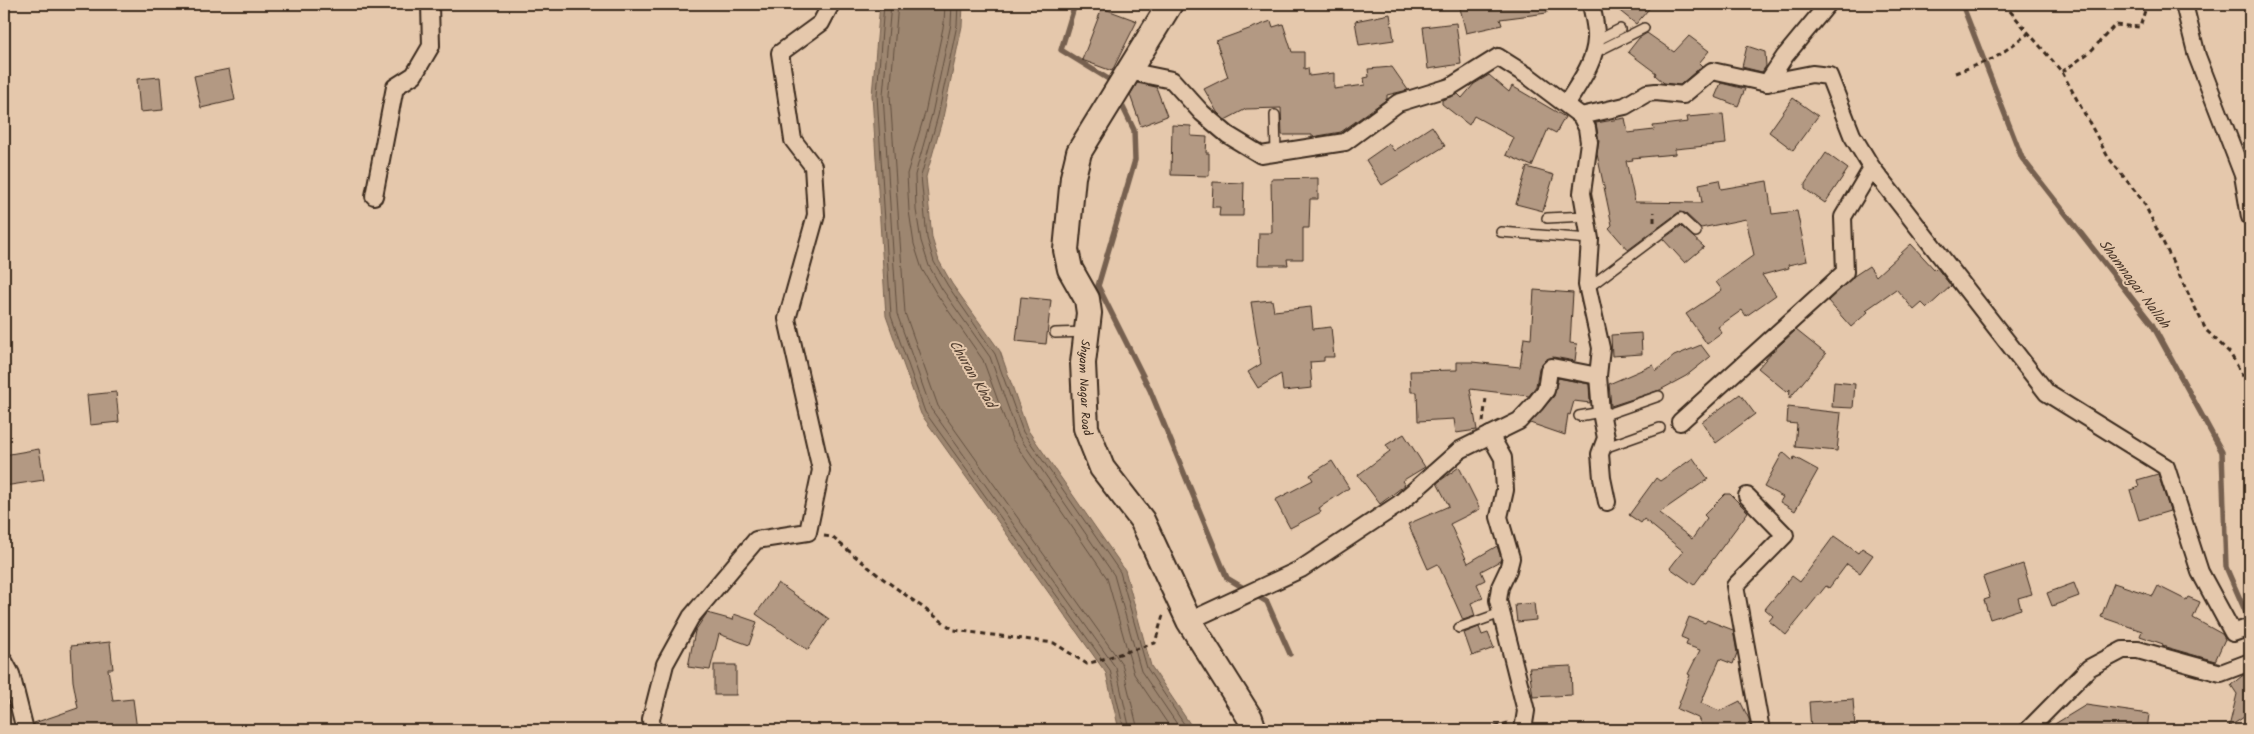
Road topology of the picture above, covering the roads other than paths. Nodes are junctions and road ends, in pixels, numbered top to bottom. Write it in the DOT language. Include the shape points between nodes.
graph roads {
  1 [pos="430,4"];
  2 [pos="831,4"];
  3 [pos="1170,4"];
  4 [pos="1591,4"];
  5 [pos="1828,4"];
  6 [pos="2184,4"];
  7 [pos="1644,28"];
  8 [pos="1620,29"];
  9 [pos="1595,47"];
  10 [pos="1128,71"];
  11 [pos="1767,83"];
  12 [pos="1567,104"];
  13 [pos="1275,115"];
  14 [pos="1581,116"];
  15 [pos="1276,153"];
  16 [pos="1872,168"];
  17 [pos="374,196"];
  18 [pos="1586,216"];
  19 [pos="1546,218"];
  20 [pos="2250,218"];
  21 [pos="1501,232"];
  22 [pos="1696,232"];
  23 [pos="1590,239"];
  24 [pos="1587,285"];
  25 [pos="1087,332"];
  26 [pos="1055,333"];
  27 [pos="1598,376"];
  28 [pos="1660,396"];
  29 [pos="1601,414"];
  30 [pos="1579,416"];
  31 [pos="1680,422"];
  32 [pos="1660,428"];
  33 [pos="1490,435"];
  34 [pos="1601,449"];
  35 [pos="1747,496"];
  36 [pos="1607,502"];
  37 [pos="1501,613"];
  38 [pos="1189,621"];
  39 [pos="2250,627"];
  40 [pos="1459,628"];
  41 [pos="4,661"];
  42 [pos="2243,665"];
  43 [pos="26,730"];
  44 [pos="652,730"];
  45 [pos="1254,730"];
  46 [pos="1523,730"];
  47 [pos="1761,730"];
  48 [pos="2028,730"];
  1 -- 17 [label="street" via="431,46 414,75 395,87"];
  2 -- 44 [label="street" via="821,23 780,53 793,140 813,166 816,215 787,319 821,470 808,532 756,540 691,617 664,664 651,719"];
  3 -- 10 [label="street, Shyam Nagar Road"];
  4 -- 9 [label="street"];
  5 -- 11 [label="street"];
  6 -- 20 [label="street" via="2197,56 2243,175"];
  7 -- 9 [label="lane"];
  8 -- 9 [label="lane"];
  9 -- 12 [label="street" via="1590,65"];
  10 -- 15 [label="street" via="1172,80 1228,135 1261,155"];
  10 -- 25 [label="street, Shyam Nagar Road" via="1079,152 1073,177 1067,260 1087,300"];
  11 -- 14 [label="street" via="1712,71 1683,95 1647,93 1625,106"];
  11 -- 16 [label="street" via="1812,74 1829,76 1852,135"];
  12 -- 14 [label="street"];
  12 -- 15 [label="street" via="1498,58 1450,87 1398,103 1345,142"];
  13 -- 15 [label="lane"];
  14 -- 18 [label="street" via="1588,142 1582,193"];
  16 -- 31 [label="street" via="1842,217 1845,272"];
  16 -- 39 [label="street" via="2047,393 2166,467 2200,572 2233,633"];
  18 -- 19 [label="lane"];
  18 -- 23 [label="street"];
  21 -- 23 [label="lane"];
  22 -- 24 [label="lane" via="1682,218 1593,284"];
  23 -- 24 [label="street"];
  24 -- 27 [label="street" via="1601,348"];
  25 -- 26 [label="lane"];
  25 -- 38 [label="street, Shyam Nagar Road" via="1083,363 1084,415 1096,457 1142,520"];
  27 -- 29 [label="street"];
  27 -- 33 [label="street" via="1552,367 1546,390 1535,404 1519,421"];
  28 -- 29 [label="lane"];
  29 -- 30 [label="lane"];
  29 -- 34 [label="street" via="1606,438"];
  32 -- 34 [label="lane"];
  33 -- 37 [label="street" via="1503,458 1505,490 1498,517 1510,558 1500,587"];
  33 -- 38 [label="street" via="1460,450 1399,504 1301,569"];
  34 -- 36 [label="street"];
  35 -- 47 [label="street" via="1785,535 1735,586"];
  37 -- 40 [label="lane"];
  37 -- 46 [label="street" via="1526,711"];
  38 -- 45 [label="street, Shyam Nagar Road" via="1250,718"];
  41 -- 43 [label="street" via="11,674"];
  42 -- 48 [label="street" via="2220,673 2138,650 2123,650 2090,668"];
}
